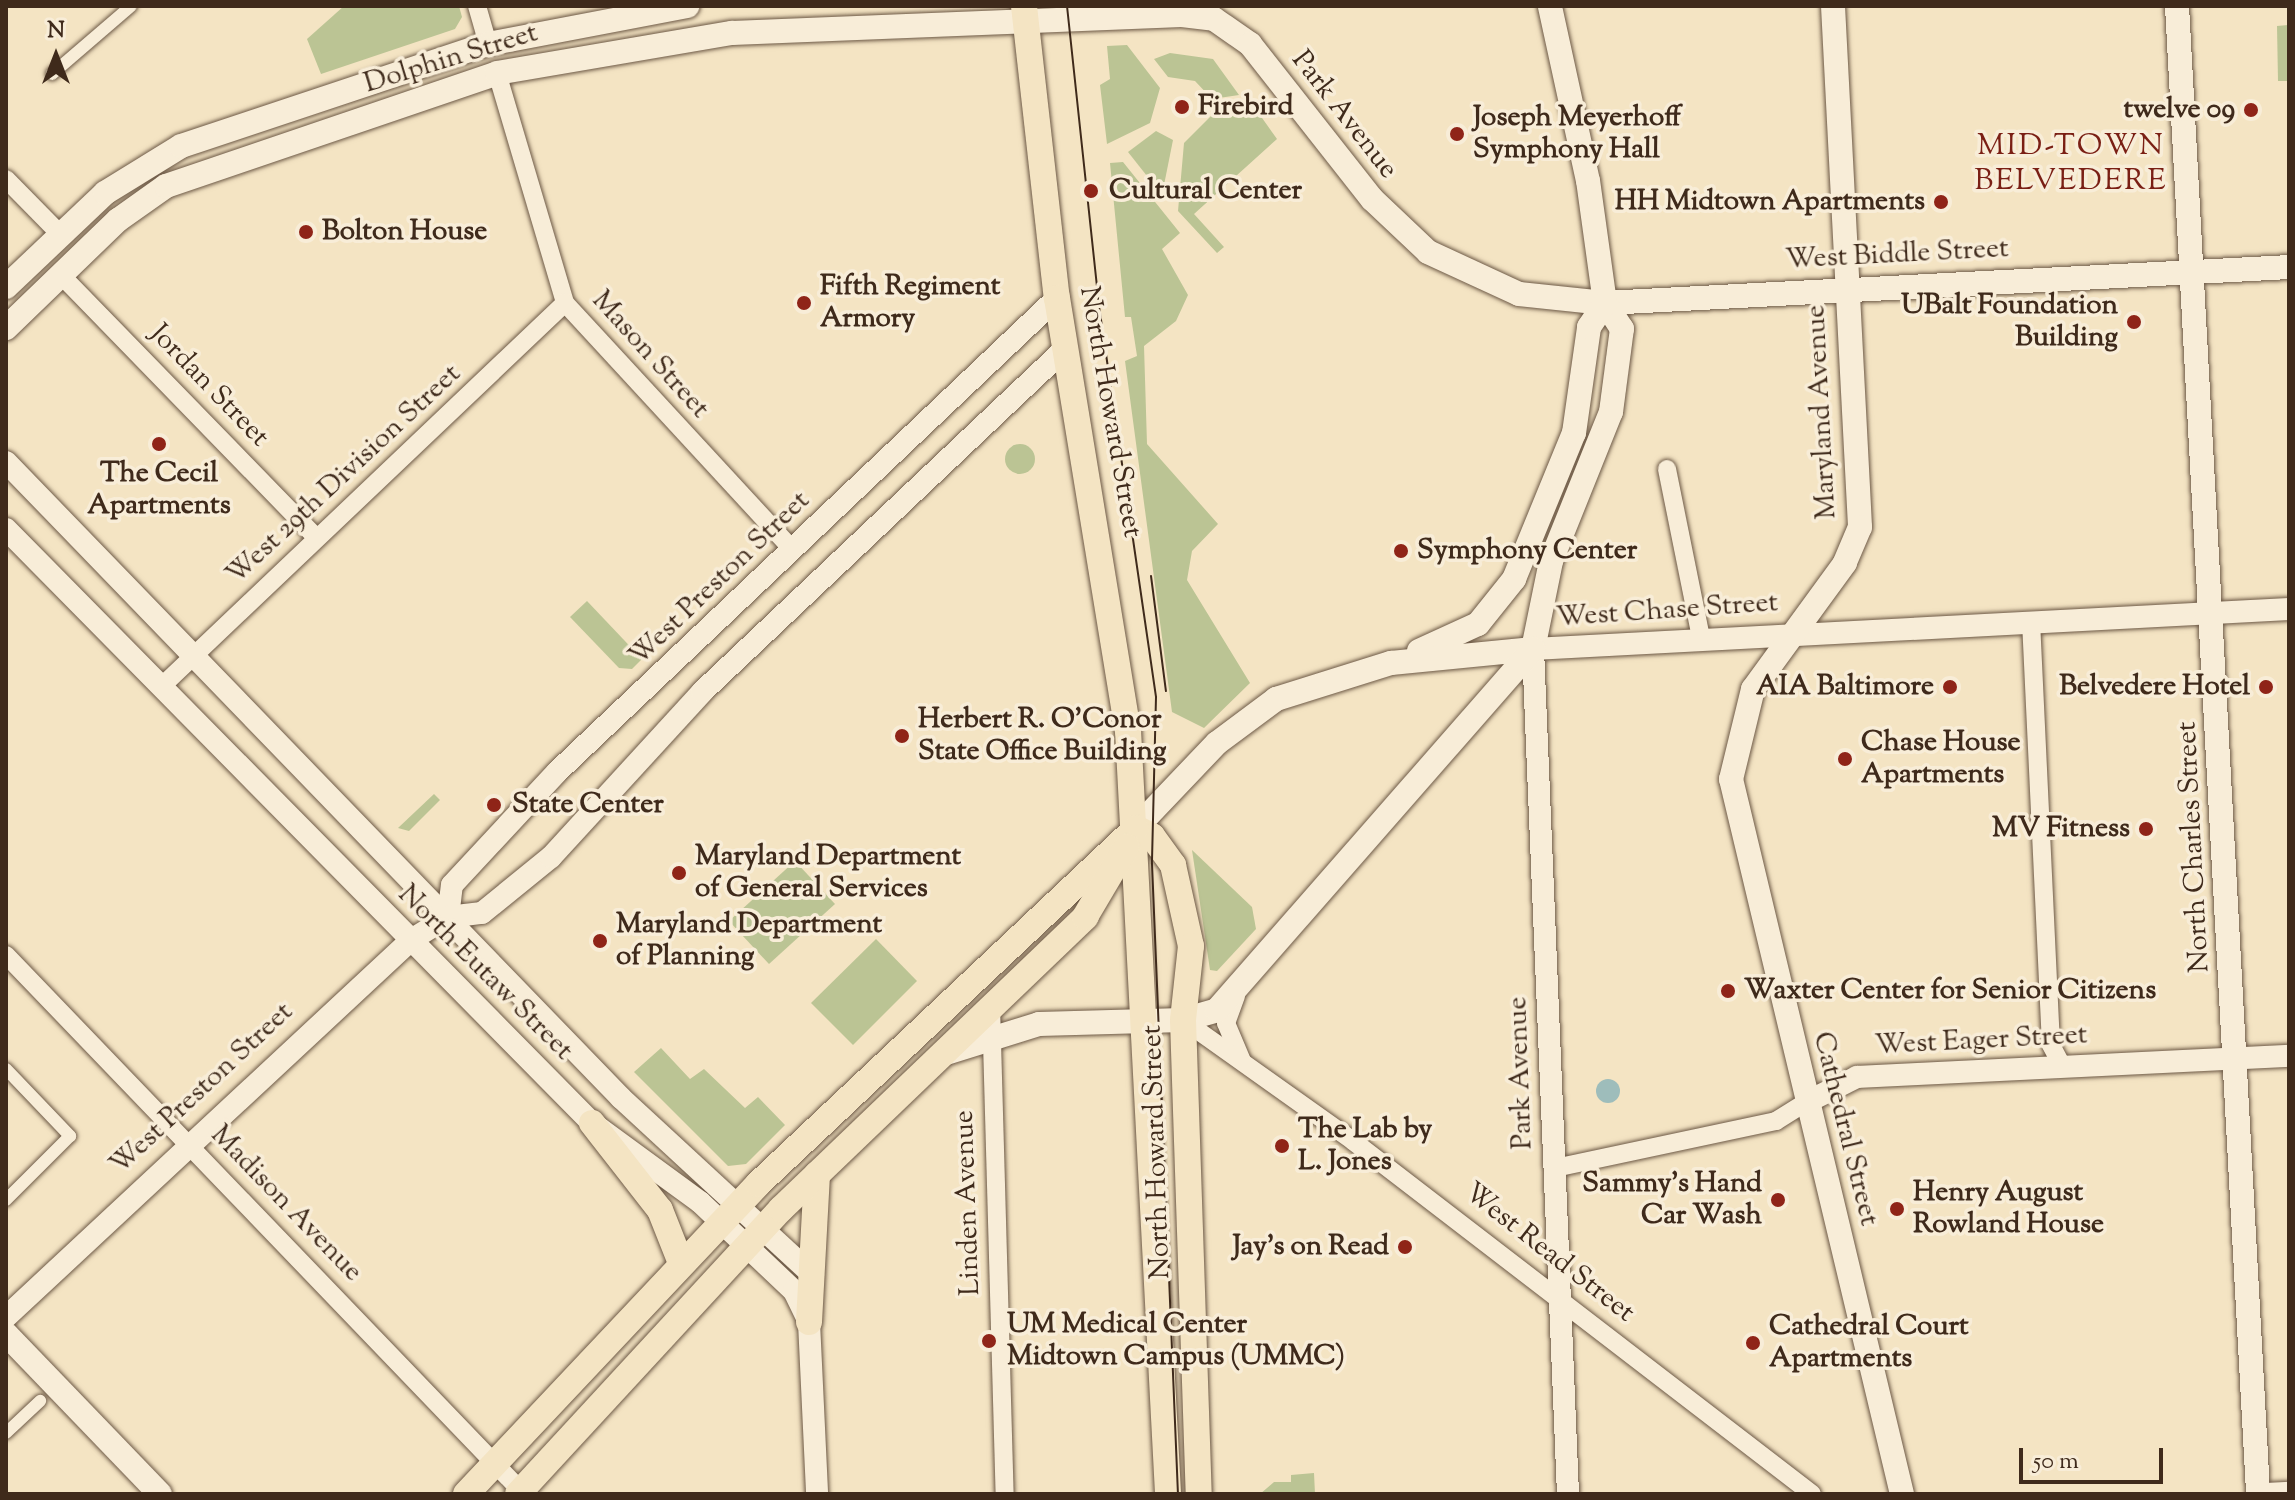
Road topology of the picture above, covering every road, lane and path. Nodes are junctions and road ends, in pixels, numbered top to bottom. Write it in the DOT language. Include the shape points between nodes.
graph roads {
  1 [pos="131,6"];
  2 [pos="477,6"];
  3 [pos="687,6"];
  4 [pos="1550,6"];
  5 [pos="1833,6"];
  6 [pos="2177,6"];
  7 [pos="1025,14"];
  8 [pos="488,44"];
  9 [pos="497,73"];
  10 [pos="52,74"];
  11 [pos="6,179"];
  12 [pos="60,234"];
  13 [pos="2289,267"];
  14 [pos="2192,271"];
  15 [pos="60,274"];
  16 [pos="1846,286"];
  17 [pos="6,287"];
  18 [pos="1057,298"];
  19 [pos="565,303"];
  20 [pos="1605,303"];
  21 [pos="6,328"];
  22 [pos="1065,349"];
  23 [pos="6,462"];
  24 [pos="1667,469"];
  25 [pos="6,529"];
  26 [pos="317,538"];
  27 [pos="793,550"];
  28 [pos="2289,609"];
  29 [pos="2211,613"];
  30 [pos="2031,621"];
  31 [pos="1792,633"];
  32 [pos="1701,637"];
  33 [pos="1533,649"];
  34 [pos="194,655"];
  35 [pos="1391,663"];
  36 [pos="161,687"];
  37 [pos="1731,779"];
  38 [pos="1136,828"];
  39 [pos="448,917"];
  40 [pos="411,940"];
  41 [pos="6,955"];
  42 [pos="1236,994"];
  43 [pos="991,1006"];
  44 [pos="1149,1019"];
  45 [pos="1183,1020"];
  46 [pos="1226,1023"];
  47 [pos="991,1035"];
  48 [pos="2289,1056"];
  49 [pos="2236,1058"];
  50 [pos="927,1065"];
  51 [pos="1245,1066"];
  52 [pos="2062,1066"];
  53 [pos="6,1069"];
  54 [pos="1807,1102"];
  55 [pos="592,1123"];
  56 [pos="187,1142"];
  57 [pos="1555,1168"];
  58 [pos="817,1174"];
  59 [pos="6,1200"];
  60 [pos="729,1213"];
  61 [pos="755,1236"];
  62 [pos="681,1263"];
  63 [pos="813,1275"];
  64 [pos="1558,1298"];
  65 [pos="6,1317"];
  66 [pos="809,1322"];
  67 [pos="6,1334"];
  68 [pos="40,1401"];
  69 [pos="6,1433"];
  70 [pos="494,1462"];
  71 [pos="521,1493"];
  72 [pos="2289,1493"];
  73 [pos="160,1494"];
  74 [pos="466,1494"];
  75 [pos="817,1494"];
  76 [pos="1005,1494"];
  77 [pos="1168,1494"];
  78 [pos="1199,1494"];
  79 [pos="1568,1494"];
  80 [pos="1812,1494"];
  81 [pos="1902,1494"];
  82 [pos="2258,1494"];
  83 [pos="2267,1494"];
  1 -- 10 [label="street"];
  2 -- 8 [label="street"];
  3 -- 8 [label="main road, Dolphin Street"];
  4 -- 20 [label="main road" via="1588,181"];
  5 -- 16 [label="main road, Maryland Avenue"];
  6 -- 14 [label="main road, North Charles Street"];
  7 -- 9 [label="main road, Dolphin Street" via="719,34"];
  7 -- 18 [label="main road, North Howard Street"];
  7 -- 20 [label="main road, Park Avenue" via="1214,19 1250,44 1372,199 1428,252 1519,294"];
  8 -- 12 [label="main road, Dolphin Street" via="181,146 129,174"];
  9 -- 15 [label="main road, Dolphin Street" via="191,174 141,201"];
  9 -- 19 [label="street, Mason Street"];
  11 -- 12 [label="street"];
  12 -- 17 [label="main road, Dolphin Street"];
  13 -- 14 [label="main road, West Biddle Street"];
  14 -- 16 [label="main road, West Biddle Street"];
  14 -- 29 [label="main road, North Charles Street"];
  15 -- 21 [label="main road, Dolphin Street"];
  15 -- 26 [label="street, Jordan Street"];
  16 -- 20 [label="main road, West Biddle Street"];
  16 -- 31 [label="main road, Maryland Avenue" via="1860,527 1845,563"];
  18 -- 22 [label="main road, North Howard Street"];
  18 -- 27 [label="street, West Preston Street"];
  19 -- 26 [label="street, West 29th Division Street"];
  19 -- 27 [label="street, Mason Street"];
  20 -- 33 [label="main road" via="1622,329 1615,397 1551,561"];
  20 -- 35 [label="main road" via="1589,327 1574,433 1502,600 1467,631"];
  22 -- 38 [label="main road, North Howard Street" via="1110,599"];
  22 -- 39 [label="street, West Preston Street" via="702,692 551,857 482,913"];
  23 -- 34 [label="street, North Eutaw Street"];
  24 -- 32 [label="street"];
  25 -- 36 [label="street, North Eutaw Street"];
  26 -- 34 [label="street, West 29th Division Street"];
  27 -- 39 [label="street, West Preston Street" via="507,824 452,885"];
  28 -- 29 [label="street, West Chase Street"];
  29 -- 30 [label="street, West Chase Street"];
  29 -- 49 [label="main road, North Charles Street"];
  30 -- 31 [label="street, West Chase Street"];
  30 -- 52 [label="street" via="2051,1045"];
  31 -- 32 [label="street, West Chase Street"];
  31 -- 37 [label="main road, Maryland Avenue" via="1746,705"];
  32 -- 33 [label="street, West Chase Street"];
  33 -- 35 [label="main road"];
  33 -- 42 [label="main road, West Chase Street"];
  33 -- 57 [label="street, Park Avenue"];
  34 -- 36 [label="street, West 29th Division Street"];
  34 -- 39 [label="street, North Eutaw Street"];
  35 -- 38 [label="main road" via="1276,699 1217,743"];
  36 -- 40 [label="street, North Eutaw Street"];
  37 -- 54 [label="main road, Cathedral Street"];
  38 -- 43 [label="main road" via="1085,917"];
  38 -- 44 [label="main road, North Howard Street"];
  38 -- 45 [label="main road, North Howard Street" via="1163,846 1187,910"];
  38 -- 60 [label="main road"];
  39 -- 40 [label="street, West Preston Street"];
  39 -- 60 [label="street, North Eutaw Street"];
  40 -- 55 [label="street, North Eutaw Street"];
  40 -- 56 [label="street, West Preston Street"];
  41 -- 56 [label="street, Madison Avenue"];
  42 -- 45 [label="main road, West Chase Street"];
  42 -- 46 [label="street, West Chase Street"];
  43 -- 47 [label="street, Linden Avenue"];
  43 -- 50 [label="main road"];
  44 -- 45 [label="main road"];
  44 -- 47 [label="main road" via="1039,1024"];
  44 -- 77 [label="main road, North Howard Street"];
  45 -- 51 [label="street, West Read Street"];
  45 -- 78 [label="main road, North Howard Street"];
  46 -- 51 [label="street, West Read Street"];
  47 -- 50 [label="main road"];
  47 -- 76 [label="street, Linden Avenue"];
  48 -- 49 [label="street, West Eager Street"];
  49 -- 52 [label="street, West Eager Street"];
  49 -- 82 [label="main road, North Charles Street"];
  50 -- 58 [label="main road"];
  51 -- 64 [label="street, West Read Street"];
  52 -- 54 [label="street, West Eager Street" via="1845,1078"];
  53 -- 59 [label="street" via="70,1136"];
  54 -- 57 [label="street, West Eager Street" via="1776,1121"];
  54 -- 81 [label="main road, Cathedral Street"];
  55 -- 60 [label="street, North Eutaw Street"];
  55 -- 62 [label="main road" via="660,1210"];
  56 -- 65 [label="street, West Preston Street"];
  56 -- 70 [label="street, Madison Avenue"];
  57 -- 64 [label="street, Park Avenue"];
  58 -- 61 [label="main road"];
  58 -- 63 [label="main road"];
  60 -- 61 [label="street, North Eutaw Street"];
  60 -- 62 [label="main road"];
  61 -- 63 [label="street, North Eutaw Street"];
  61 -- 66 [label="street, North Eutaw Street"];
  61 -- 71 [label="main road"];
  62 -- 70 [label="main road"];
  63 -- 66 [label="main road"];
  64 -- 79 [label="street, Park Avenue"];
  64 -- 80 [label="street, West Read Street"];
  66 -- 75 [label="street, North Eutaw Street"];
  67 -- 73 [label="main road"];
  68 -- 69 [label="street"];
  70 -- 71 [label="street, Madison Avenue"];
  70 -- 74 [label="main road"];
  72 -- 83 [label="street"];
}
